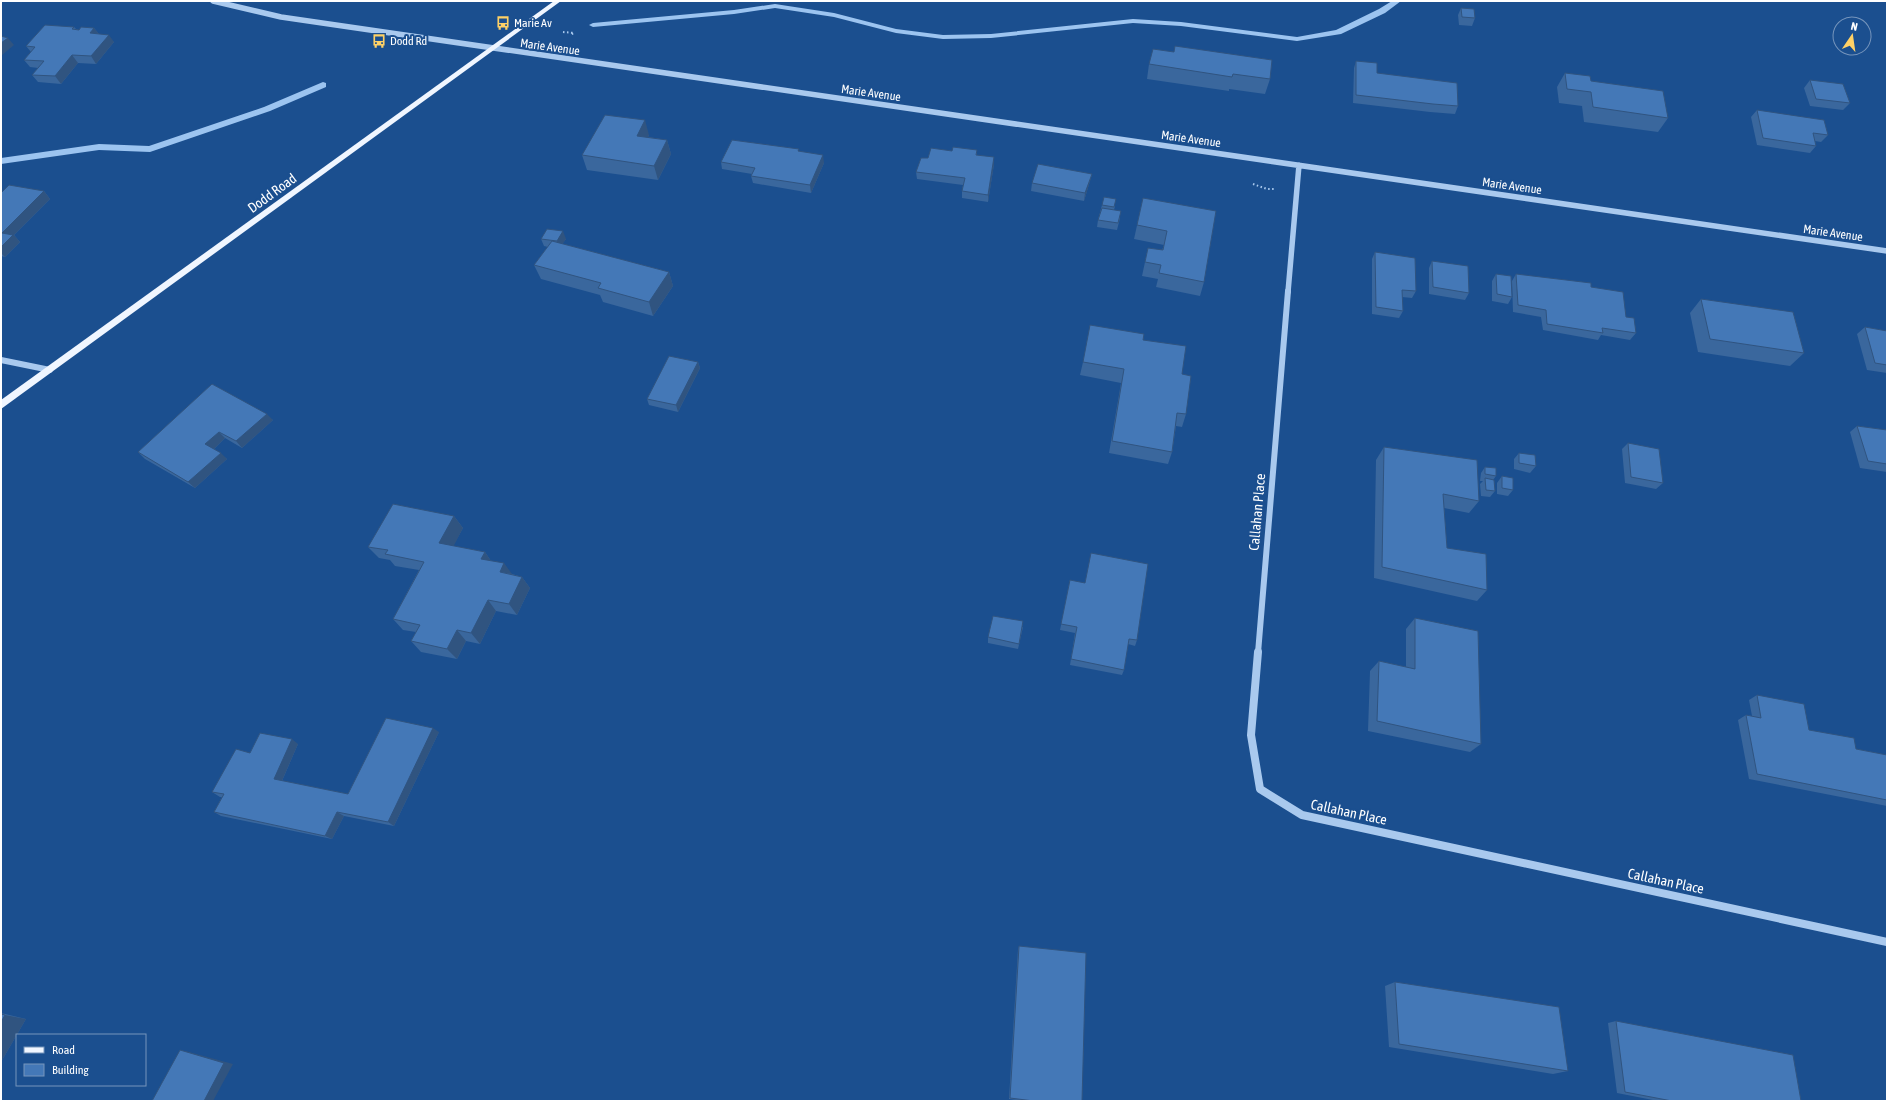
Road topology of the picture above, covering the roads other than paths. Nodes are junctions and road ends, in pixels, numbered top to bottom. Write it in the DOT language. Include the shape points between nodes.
graph roads {
  1 [pos="213,1"];
  2 [pos="558,1"];
  3 [pos="493,49"];
  4 [pos="1299,165"];
  5 [pos="1887,251"];
  6 [pos="1,360"];
  7 [pos="50,370"];
  8 [pos="1,406"];
  9 [pos="1887,942"];
  1 -- 3 [label="street, Marie Avenue" via="281,18"];
  2 -- 3 [label="main road, Dodd Road"];
  3 -- 4 [label="street, Marie Avenue"];
  3 -- 7 [label="main road, Dodd Road"];
  4 -- 5 [label="street, Marie Avenue"];
  4 -- 9 [label="street, Callahan Place" via="1251,735 1260,789 1302,815"];
  6 -- 7 [label="street"];
  7 -- 8 [label="main road, Dodd Road"];
}
